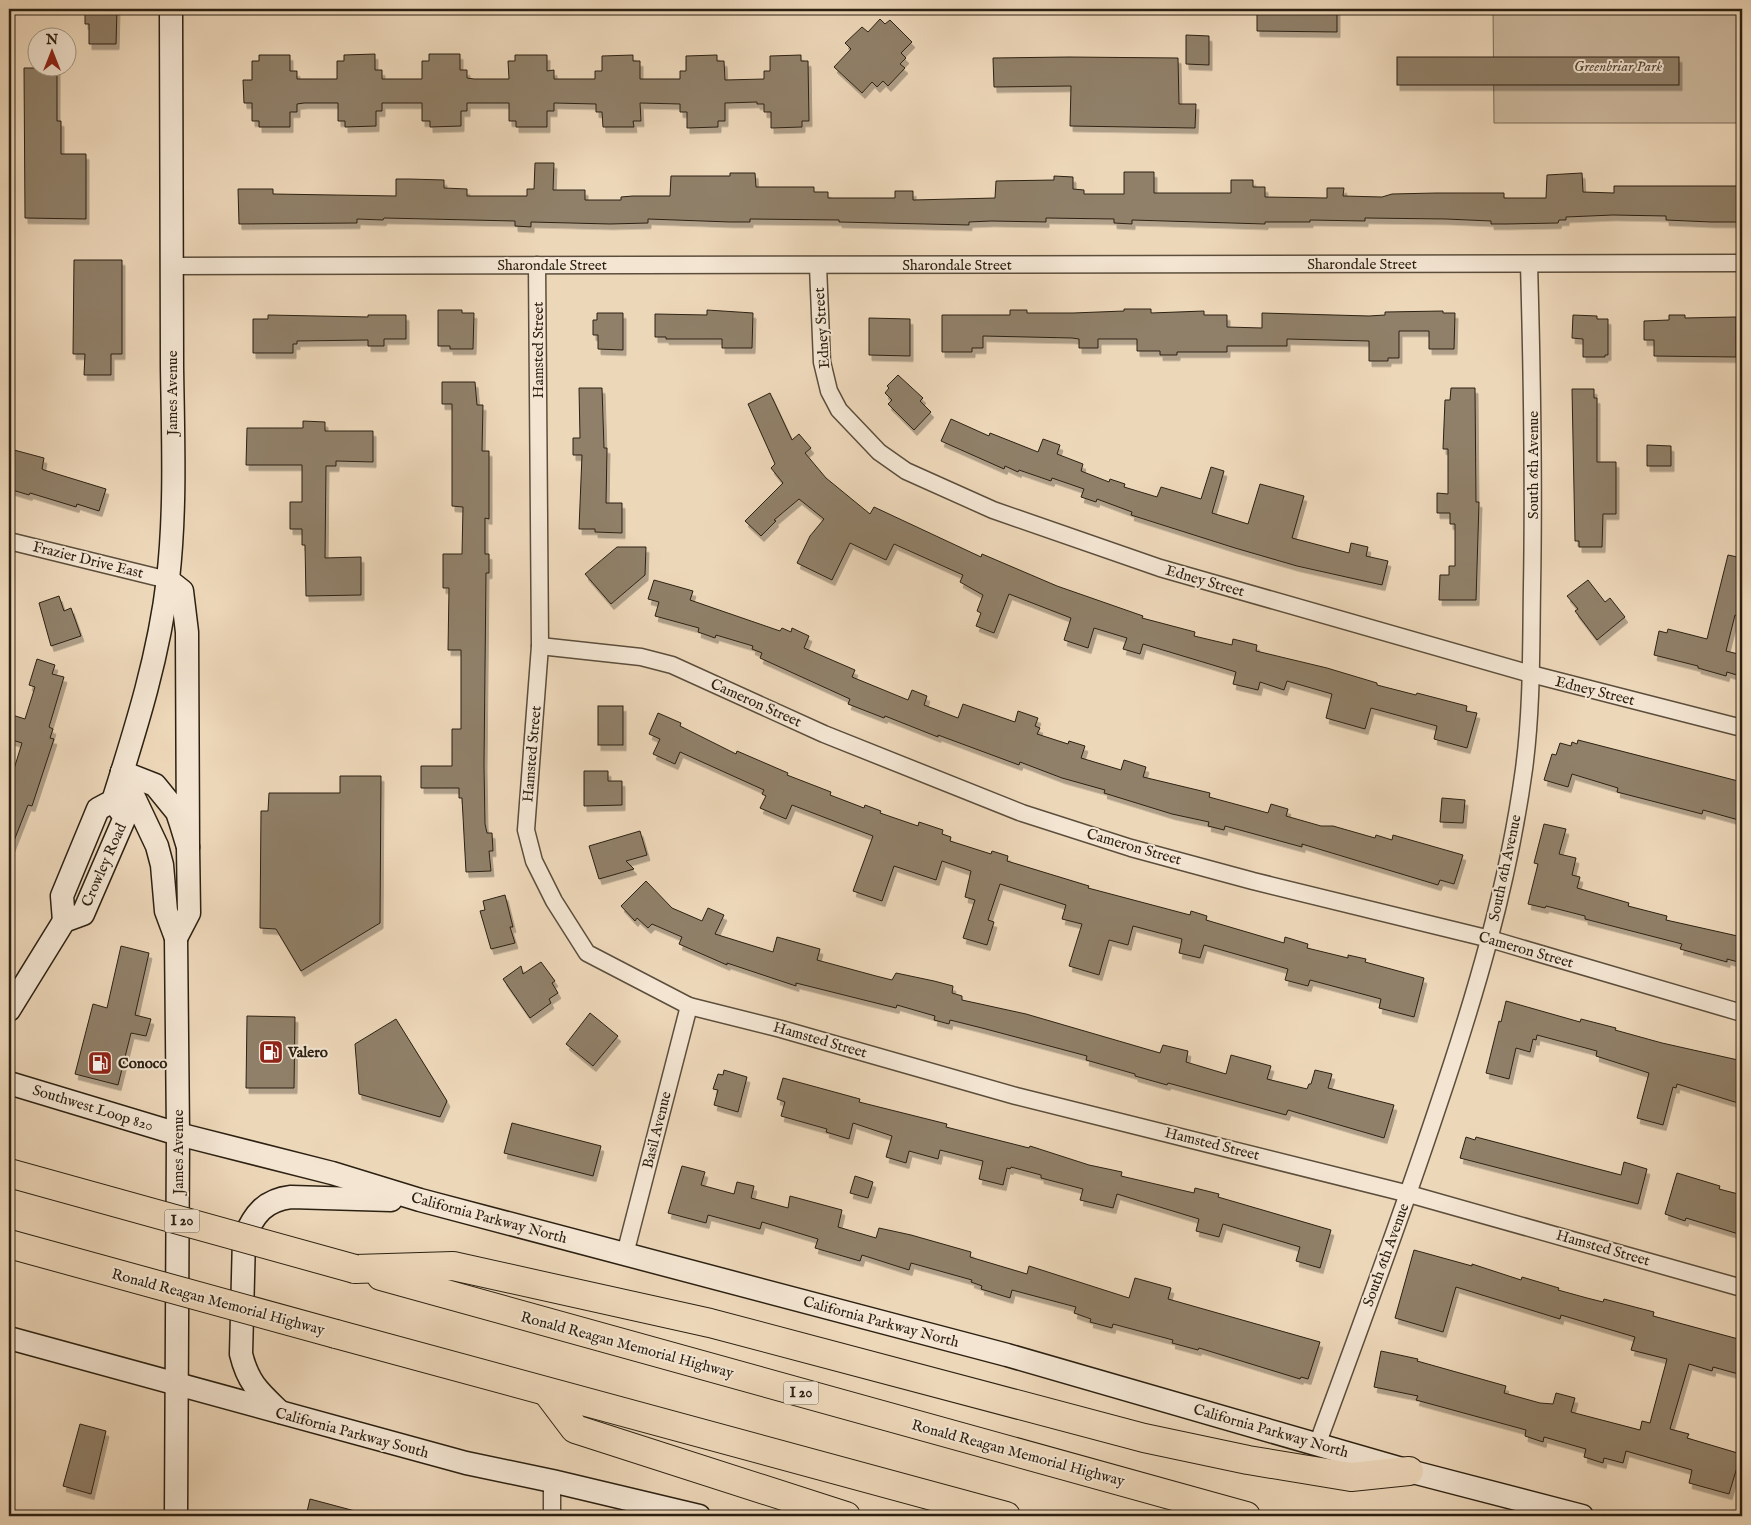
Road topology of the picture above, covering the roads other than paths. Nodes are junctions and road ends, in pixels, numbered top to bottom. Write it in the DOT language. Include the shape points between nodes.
graph roads {
  1 [pos="171,9"];
  2 [pos="1742,263"];
  3 [pos="1529,264"];
  4 [pos="537,265"];
  5 [pos="172,266"];
  6 [pos="818,266"];
  7 [pos="9,541"];
  8 [pos="168,580"];
  9 [pos="540,646"];
  10 [pos="1531,674"];
  11 [pos="1742,728"];
  12 [pos="122,772"];
  13 [pos="188,847"];
  14 [pos="176,938"];
  15 [pos="1490,939"];
  16 [pos="38,964"];
  17 [pos="9,991"];
  18 [pos="689,1006"];
  19 [pos="9,1010"];
  20 [pos="1742,1013"];
  21 [pos="9,1083"];
  22 [pos="178,1134"];
  23 [pos="9,1174"];
  24 [pos="1409,1194"];
  25 [pos="420,1200"];
  26 [pos="9,1244"];
  27 [pos="625,1254"];
  28 [pos="356,1269"];
  29 [pos="1742,1288"];
  30 [pos="9,1338"];
  31 [pos="177,1385"];
  32 [pos="547,1392"];
  33 [pos="281,1413"];
  34 [pos="1317,1445"];
  35 [pos="1409,1471"];
  36 [pos="552,1481"];
  37 [pos="176,1516"];
  38 [pos="552,1516"];
  39 [pos="699,1516"];
  40 [pos="846,1516"];
  41 [pos="1006,1516"];
  42 [pos="1246,1516"];
  43 [pos="1582,1516"];
  1 -- 5 [label="main road, James Avenue"];
  2 -- 3 [label="street, Sharondale Street"];
  3 -- 6 [label="street, Sharondale Street"];
  3 -- 10 [label="street, South 6th Avenue" via="1534,457"];
  4 -- 5 [label="street, Sharondale Street"];
  4 -- 6 [label="street, Sharondale Street"];
  4 -- 9 [label="street, Hamsted Street"];
  5 -- 8 [label="main road, James Avenue" via="172,516"];
  6 -- 10 [label="street, Edney Street" via="822,362 829,391 839,410 879,452 906,471 993,510 1160,568"];
  7 -- 8 [label="street, Frazier Drive East"];
  8 -- 12 [label="main road, James Avenue" via="152,670 138,727"];
  8 -- 13 [label="main road" via="182,591 187,632"];
  9 -- 15 [label="street, Cameron Street" via="641,657 672,665 824,734 1022,812 1131,848"];
  9 -- 18 [label="street, Hamsted Street" via="526,830 534,860 554,901 588,953"];
  10 -- 11 [label="street, Edney Street"];
  10 -- 15 [label="street, South 6th Avenue" via="1524,771 1510,853"];
  12 -- 13 [label="main road, James Avenue" via="154,785 166,796 177,812"];
  12 -- 14 [label="main road, James Avenue" via="157,846 166,911"];
  12 -- 16 [label="main road, Crowley Road" via="113,801 98,808 62,896 64,921"];
  13 -- 14 [label="main road, James Avenue" via="189,913"];
  14 -- 22 [label="main road, James Avenue"];
  15 -- 20 [label="street, Cameron Street"];
  15 -- 24 [label="street, South 6th Avenue" via="1462,1036"];
  16 -- 17 [label="main road"];
  16 -- 19 [label="main road, Crowley Road"];
  18 -- 24 [label="street, Hamsted Street" via="781,1028 1016,1096"];
  18 -- 27 [label="street, Basil Avenue"];
  21 -- 22 [label="main road, Southwest Loop 820"];
  22 -- 25 [label="main road, California Parkway North" via="332,1173"];
  22 -- 31 [label="main road, James Avenue"];
  23 -- 28 [label="highway, Ronald Reagan Memorial Highway / I 20, bridge"];
  24 -- 29 [label="street, Hamsted Street"];
  24 -- 34 [label="street, South 6th Avenue"];
  25 -- 27 [label="main road, California Parkway North"];
  25 -- 33 [label="main road" via="291,1196 266,1204 258,1211 244,1238 241,1348 245,1372 253,1386"];
  26 -- 32 [label="highway, Ronald Reagan Memorial Highway, bridge"];
  27 -- 34 [label="main road, California Parkway North" via="1007,1355"];
  28 -- 35 [label="highway" via="453,1266 710,1323 1144,1438 1351,1478"];
  28 -- 42 [label="highway, Ronald Reagan Memorial Highway / I 20"];
  30 -- 31 [label="main road, California Parkway South"];
  31 -- 33 [label="main road, California Parkway South"];
  31 -- 37 [label="main road, James Avenue"];
  32 -- 40 [label="highway" via="575,1429"];
  32 -- 41 [label="highway, Ronald Reagan Memorial Highway"];
  33 -- 36 [label="main road, California Parkway South" via="466,1463"];
  34 -- 35 [label="main road, California Parkway North"];
  35 -- 43 [label="main road, California Parkway North"];
  36 -- 38 [label="street"];
  36 -- 39 [label="main road, California Parkway South"];
}
